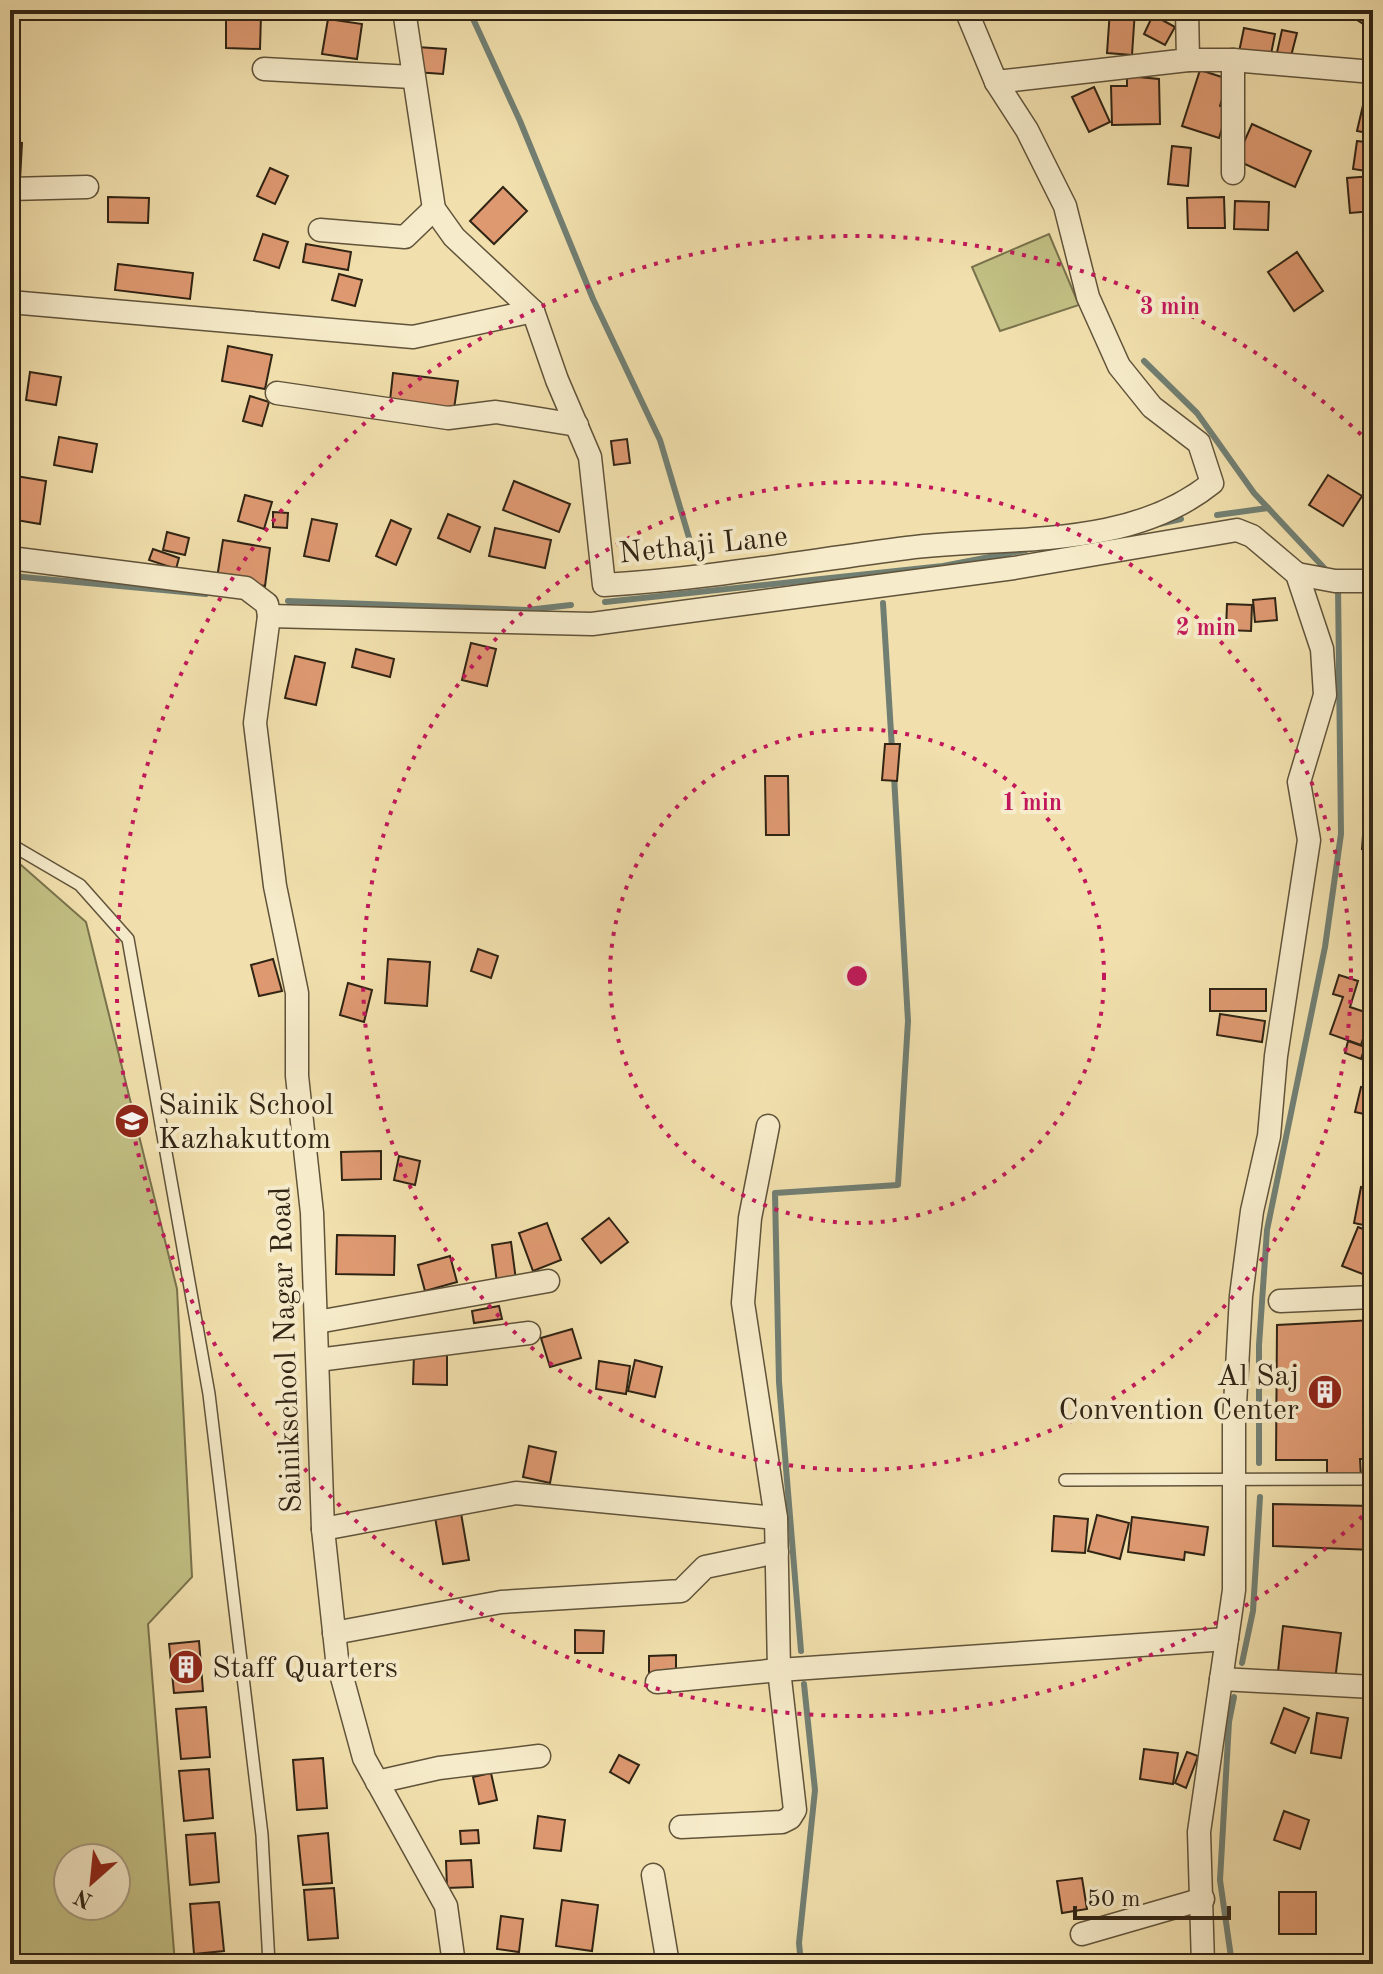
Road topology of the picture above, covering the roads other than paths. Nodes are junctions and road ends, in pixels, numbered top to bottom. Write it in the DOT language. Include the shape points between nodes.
graph roads {
  1 [pos="404,10"];
  2 [pos="966,10"];
  3 [pos="1187,10"];
  4 [pos="1188,60"];
  5 [pos="1233,60"];
  6 [pos="264,69"];
  7 [pos="1373,72"];
  8 [pos="412,77"];
  9 [pos="996,82"];
  10 [pos="1233,173"];
  11 [pos="87,187"];
  12 [pos="10,189"];
  13 [pos="434,209"];
  14 [pos="320,230"];
  15 [pos="10,302"];
  16 [pos="533,311"];
  17 [pos="277,393"];
  18 [pos="577,425"];
  19 [pos="10,558"];
  20 [pos="1297,574"];
  21 [pos="1373,581"];
  22 [pos="269,616"];
  23 [pos="10,844"];
  24 [pos="768,1126"];
  25 [pos="548,1281"];
  26 [pos="1373,1297"];
  27 [pos="1280,1301"];
  28 [pos="317,1322"];
  29 [pos="529,1333"];
  30 [pos="318,1360"];
  31 [pos="1373,1479"];
  32 [pos="1065,1480"];
  33 [pos="1234,1480"];
  34 [pos="776,1518"];
  35 [pos="323,1529"];
  36 [pos="777,1552"];
  37 [pos="334,1633"];
  38 [pos="1227,1639"];
  39 [pos="779,1670"];
  40 [pos="1221,1679"];
  41 [pos="657,1682"];
  42 [pos="1373,1687"];
  43 [pos="539,1756"];
  44 [pos="377,1782"];
  45 [pos="681,1827"];
  46 [pos="653,1875"];
  47 [pos="1203,1899"];
  48 [pos="1082,1934"];
  49 [pos="269,1964"];
  50 [pos="454,1964"];
  51 [pos="668,1964"];
  52 [pos="1203,1964"];
  1 -- 8 [label="street, Nethaji Lane"];
  2 -- 9 [label="street"];
  3 -- 4 [label="street"];
  4 -- 5 [label="street"];
  4 -- 9 [label="street"];
  5 -- 7 [label="street"];
  5 -- 10 [label="street"];
  6 -- 8 [label="street"];
  8 -- 13 [label="street, Nethaji Lane"];
  9 -- 18 [label="street, Nethaji Lane" via="1065,206 1088,297 1119,366 1152,407 1199,443 1212,483 1157,518 1042,540 910,548 689,580 604,585 590,457"];
  11 -- 12 [label="street"];
  13 -- 14 [label="street" via="405,237"];
  13 -- 16 [label="street, Nethaji Lane" via="454,237"];
  15 -- 16 [label="street" via="413,337"];
  16 -- 18 [label="street, Nethaji Lane"];
  17 -- 18 [label="street" via="448,418 496,412"];
  19 -- 22 [label="street" via="246,588 267,604"];
  20 -- 21 [label="street"];
  20 -- 22 [label="street" via="1252,536 1237,530 1014,568 592,624"];
  20 -- 33 [label="street" via="1322,649 1325,695 1299,782 1309,840 1269,1136 1249,1231"];
  22 -- 28 [label="street, Sainikschool Nagar Road" via="255,723 275,886 297,993 297,1076"];
  23 -- 49 [label="lane" via="80,885 128,939 209,1394 262,1835"];
  24 -- 34 [label="street" via="750,1218 743,1303"];
  25 -- 28 [label="street"];
  26 -- 27 [label="street"];
  28 -- 30 [label="street, Sainikschool Nagar Road"];
  29 -- 30 [label="street"];
  30 -- 35 [label="street, Sainikschool Nagar Road"];
  31 -- 33 [label="lane"];
  32 -- 33 [label="lane"];
  33 -- 38 [label="street" via="1234,1590"];
  34 -- 35 [label="street" via="516,1493"];
  34 -- 36 [label="street"];
  35 -- 37 [label="street, Sainikschool Nagar Road"];
  36 -- 37 [label="street" via="705,1567 681,1591 501,1602"];
  36 -- 39 [label="street"];
  37 -- 44 [label="street, Sainikschool Nagar Road" via="364,1758"];
  38 -- 39 [label="street"];
  38 -- 40 [label="street"];
  39 -- 41 [label="street"];
  39 -- 45 [label="street" via="795,1810 790,1818"];
  40 -- 42 [label="street"];
  40 -- 47 [label="street" via="1199,1832"];
  43 -- 44 [label="street"];
  44 -- 50 [label="street, Sainikschool Nagar Road" via="446,1906"];
  46 -- 51 [label="street"];
  47 -- 48 [label="street"];
  47 -- 52 [label="street"];
}
